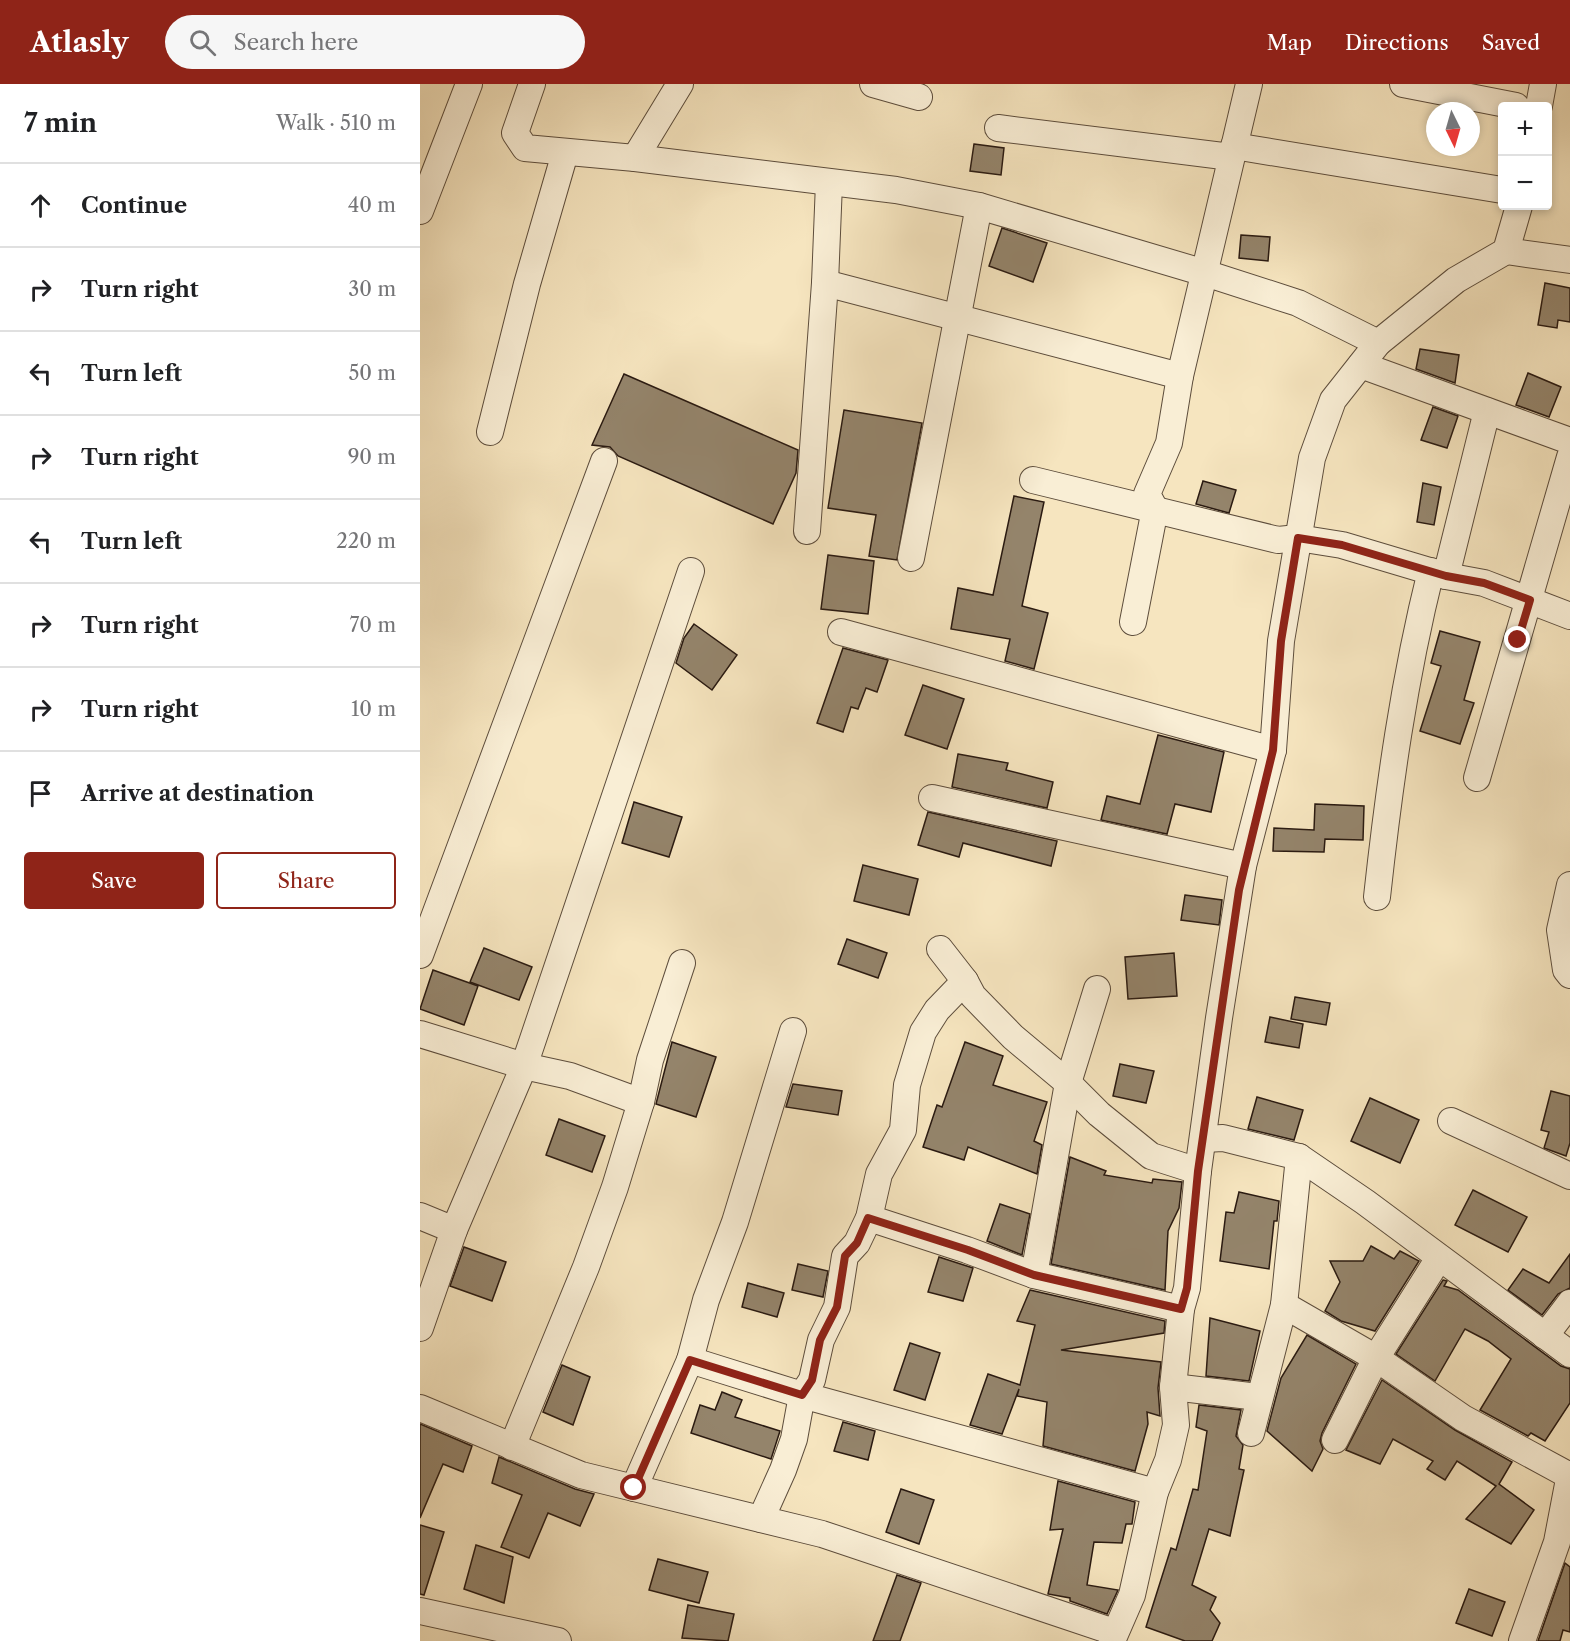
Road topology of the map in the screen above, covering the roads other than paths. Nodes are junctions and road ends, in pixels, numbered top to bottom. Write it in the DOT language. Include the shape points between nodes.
graph roads {
  1 [pos="469,84"];
  2 [pos="532,84"];
  3 [pos="680,84"];
  4 [pos="873,84"];
  5 [pos="1249,84"];
  6 [pos="1403,84"];
  7 [pos="1543,84"];
  8 [pos="919,98"];
  9 [pos="1498,102"];
  10 [pos="1540,102"];
  11 [pos="998,128"];
  12 [pos="1232,152"];
  13 [pos="565,153"];
  14 [pos="635,158"];
  15 [pos="829,183"];
  16 [pos="1498,189"];
  17 [pos="979,206"];
  18 [pos="1518,210"];
  19 [pos="420,211"];
  20 [pos="1506,251"];
  21 [pos="1570,260"];
  22 [pos="1205,273"];
  23 [pos="825,283"];
  24 [pos="957,318"];
  25 [pos="1378,343"];
  26 [pos="1361,365"];
  27 [pos="1180,376"];
  28 [pos="1487,411"];
  29 [pos="490,432"];
  30 [pos="1570,441"];
  31 [pos="1570,457"];
  32 [pos="604,460"];
  33 [pos="1033,480"];
  34 [pos="1155,509"];
  35 [pos="807,531"];
  36 [pos="1298,538"];
  37 [pos="911,558"];
  38 [pos="691,571"];
  39 [pos="1438,573"];
  40 [pos="1530,600"];
  41 [pos="1570,616"];
  42 [pos="1133,622"];
  43 [pos="841,632"];
  44 [pos="1273,750"];
  45 [pos="1477,778"];
  46 [pos="932,798"];
  47 [pos="1243,866"];
  48 [pos="1570,885"];
  49 [pos="1377,897"];
  50 [pos="940,949"];
  51 [pos="420,955"];
  52 [pos="682,963"];
  53 [pos="1570,975"];
  54 [pos="965,981"];
  55 [pos="1097,989"];
  56 [pos="794,1031"];
  57 [pos="420,1034"];
  58 [pos="524,1066"];
  59 [pos="1068,1083"];
  60 [pos="641,1101"];
  61 [pos="1451,1120"];
  62 [pos="1204,1139"];
  63 [pos="1299,1157"];
  64 [pos="1198,1171"];
  65 [pos="1570,1176"];
  66 [pos="420,1216"];
  67 [pos="868,1218"];
  68 [pos="454,1230"];
  69 [pos="1438,1258"];
  70 [pos="1034,1275"];
  71 [pos="1570,1303"];
  72 [pos="1284,1305"];
  73 [pos="1181,1309"];
  74 [pos="420,1328"];
  75 [pos="1545,1336"];
  76 [pos="1570,1354"];
  77 [pos="1376,1358"];
  78 [pos="690,1360"];
  79 [pos="1173,1387"];
  80 [pos="802,1395"];
  81 [pos="1258,1397"];
  82 [pos="420,1408"];
  83 [pos="1251,1433"];
  84 [pos="1335,1440"];
  85 [pos="512,1448"];
  86 [pos="1570,1475"];
  87 [pos="634,1488"];
  88 [pos="1155,1492"];
  89 [pos="761,1519"];
  90 [pos="420,1611"];
  91 [pos="1113,1636"];
  92 [pos="558,1641"];
  93 [pos="1522,1641"];
  1 -- 19 [label="street"];
  2 -- 13 [label="street" via="515,133 525,148"];
  3 -- 14 [label="street"];
  4 -- 8 [label="street"];
  5 -- 12 [label="street"];
  6 -- 9 [label="street"];
  7 -- 10 [label="street"];
  11 -- 12 [label="street"];
  12 -- 16 [label="street"];
  12 -- 22 [label="street"];
  13 -- 14 [label="street"];
  13 -- 29 [label="street"];
  14 -- 15 [label="street"];
  15 -- 17 [label="street" via="896,190"];
  15 -- 23 [label="street"];
  17 -- 22 [label="street"];
  17 -- 24 [label="street"];
  18 -- 20 [label="street"];
  20 -- 21 [label="street"];
  20 -- 25 [label="street" via="1456,280"];
  22 -- 25 [label="street" via="1298,303"];
  22 -- 27 [label="street"];
  23 -- 24 [label="street"];
  23 -- 35 [label="street"];
  24 -- 27 [label="street"];
  24 -- 37 [label="street"];
  25 -- 26 [label="street"];
  26 -- 28 [label="street"];
  26 -- 36 [label="street" via="1333,400 1312,458"];
  27 -- 34 [label="street" via="1169,443 1147,494"];
  28 -- 30 [label="street"];
  28 -- 39 [label="street"];
  31 -- 40 [label="street"];
  32 -- 51 [label="street"];
  33 -- 34 [label="street"];
  34 -- 36 [label="street" via="1278,540"];
  34 -- 42 [label="street"];
  36 -- 39 [label="street" via="1342,545"];
  36 -- 44 [label="street" via="1281,641"];
  38 -- 58 [label="street"];
  39 -- 40 [label="street" via="1484,583"];
  39 -- 49 [label="street" via="1415,634 1397,731"];
  40 -- 41 [label="street"];
  40 -- 45 [label="street"];
  43 -- 44 [label="street"];
  44 -- 47 [label="street"];
  46 -- 47 [label="street"];
  47 -- 62 [label="street"];
  48 -- 53 [label="street" via="1560,930"];
  50 -- 54 [label="street"];
  52 -- 60 [label="street" via="650,1060"];
  54 -- 59 [label="street" via="973,996 1013,1037"];
  54 -- 67 [label="street" via="923,1032 907,1085 903,1130 879,1174"];
  55 -- 59 [label="street"];
  56 -- 78 [label="street"];
  57 -- 58 [label="street"];
  58 -- 60 [label="street" via="570,1076"];
  58 -- 68 [label="street"];
  59 -- 64 [label="street" via="1150,1156"];
  59 -- 70 [label="street"];
  60 -- 85 [label="street" via="586,1267"];
  61 -- 65 [label="street"];
  62 -- 63 [label="street" via="1223,1138"];
  62 -- 64 [label="street"];
  63 -- 69 [label="street"];
  63 -- 72 [label="street"];
  64 -- 73 [label="street" via="1187,1288"];
  66 -- 68 [label="street"];
  67 -- 70 [label="street"];
  67 -- 80 [label="street" via="857,1243 845,1256 837,1307 820,1340 812,1380"];
  68 -- 74 [label="street"];
  69 -- 75 [label="street"];
  69 -- 77 [label="street"];
  70 -- 73 [label="street"];
  71 -- 75 [label="street"];
  72 -- 77 [label="street"];
  72 -- 81 [label="street"];
  73 -- 79 [label="street"];
  75 -- 76 [label="street"];
  77 -- 84 [label="street"];
  77 -- 86 [label="street" via="1463,1418"];
  78 -- 80 [label="street"];
  78 -- 87 [label="street"];
  79 -- 81 [label="street"];
  79 -- 88 [label="street" via="1176,1425"];
  80 -- 88 [label="street"];
  80 -- 89 [label="street" via="794,1438"];
  81 -- 83 [label="street"];
  82 -- 85 [label="street"];
  85 -- 87 [label="street" via="580,1475"];
  86 -- 93 [label="street" via="1557,1542"];
  87 -- 89 [label="street"];
  88 -- 91 [label="street" via="1132,1594"];
  89 -- 91 [label="street" via="822,1534"];
  90 -- 92 [label="street"];
}
